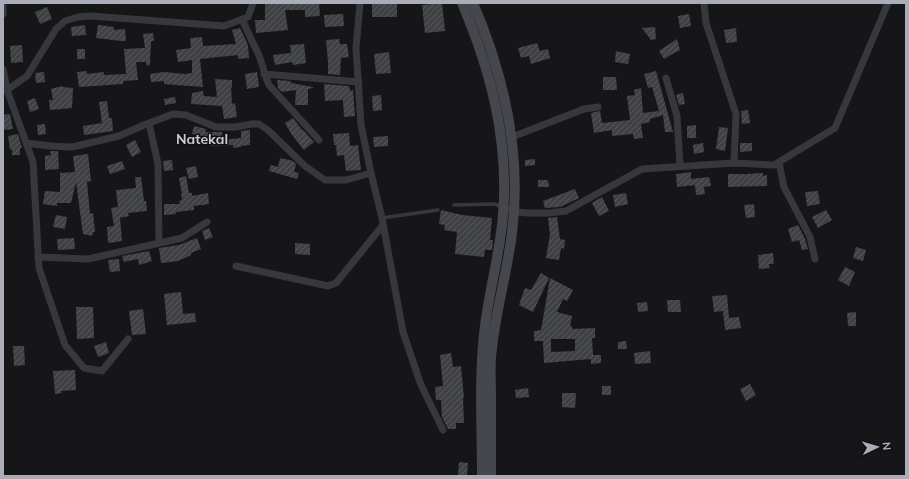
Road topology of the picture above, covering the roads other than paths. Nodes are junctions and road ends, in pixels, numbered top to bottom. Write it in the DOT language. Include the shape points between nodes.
graph roads {
  1 [pos="4,3"];
  2 [pos="254,3"];
  3 [pos="360,3"];
  4 [pos="462,3"];
  5 [pos="473,3"];
  6 [pos="704,3"];
  7 [pos="888,3"];
  8 [pos="3,14"];
  9 [pos="242,19"];
  10 [pos="3,70"];
  11 [pos="264,74"];
  12 [pos="666,78"];
  13 [pos="358,82"];
  14 [pos="7,90"];
  15 [pos="598,107"];
  16 [pos="149,123"];
  17 [pos="512,137"];
  18 [pos="319,140"];
  19 [pos="26,143"];
  20 [pos="734,163"];
  21 [pos="774,165"];
  22 [pos="680,166"];
  23 [pos="371,173"];
  24 [pos="454,205"];
  25 [pos="503,207"];
  26 [pos="438,210"];
  27 [pos="514,212"];
  28 [pos="382,221"];
  29 [pos="207,222"];
  30 [pos="159,243"];
  31 [pos="38,257"];
  32 [pos="815,259"];
  33 [pos="236,266"];
  34 [pos="128,339"];
  35 [pos="443,430"];
  36 [pos="482,476"];
  37 [pos="491,476"];
  1 -- 8 [label="street"];
  2 -- 9 [label="street" via="248,17"];
  3 -- 13 [label="street" via="356,48"];
  4 -- 25 [label="main road" via="477,40 496,102 503,159"];
  5 -- 17 [label="main road" via="501,82"];
  6 -- 20 [label="street" via="706,23 736,114"];
  7 -- 21 [label="street" via="835,128"];
  9 -- 11 [label="street" via="257,51"];
  9 -- 14 [label="street" via="224,26 91,16 72,19 56,28 27,76"];
  10 -- 14 [label="street"];
  11 -- 13 [label="street"];
  11 -- 18 [label="street" via="269,85"];
  12 -- 22 [label="street" via="678,116"];
  13 -- 23 [label="street" via="362,125"];
  14 -- 19 [label="street"];
  15 -- 17 [label="street" via="584,109"];
  16 -- 19 [label="street" via="119,136 72,147"];
  16 -- 23 [label="street" via="173,114 186,115 216,127 259,124 305,166 325,180 346,180"];
  16 -- 30 [label="street" via="158,164"];
  17 -- 27 [label="main road"];
  19 -- 31 [label="street" via="33,162"];
  20 -- 21 [label="street"];
  20 -- 22 [label="street"];
  21 -- 32 [label="street" via="779,163 784,187 810,237"];
  22 -- 27 [label="street" via="642,169 566,210 549,213"];
  23 -- 28 [label="street"];
  24 -- 25 [label="lane" via="494,204"];
  25 -- 27 [label="street"];
  25 -- 36 [label="main road" via="481,361"];
  26 -- 28 [label="lane"];
  27 -- 37 [label="main road" via="491,359"];
  28 -- 33 [label="street" via="336,283 328,286"];
  28 -- 35 [label="street" via="403,332 421,386"];
  29 -- 30 [label="street" via="182,238"];
  30 -- 31 [label="street" via="88,259"];
  31 -- 34 [label="street" via="39,268 65,345 84,368 102,371"];
}
